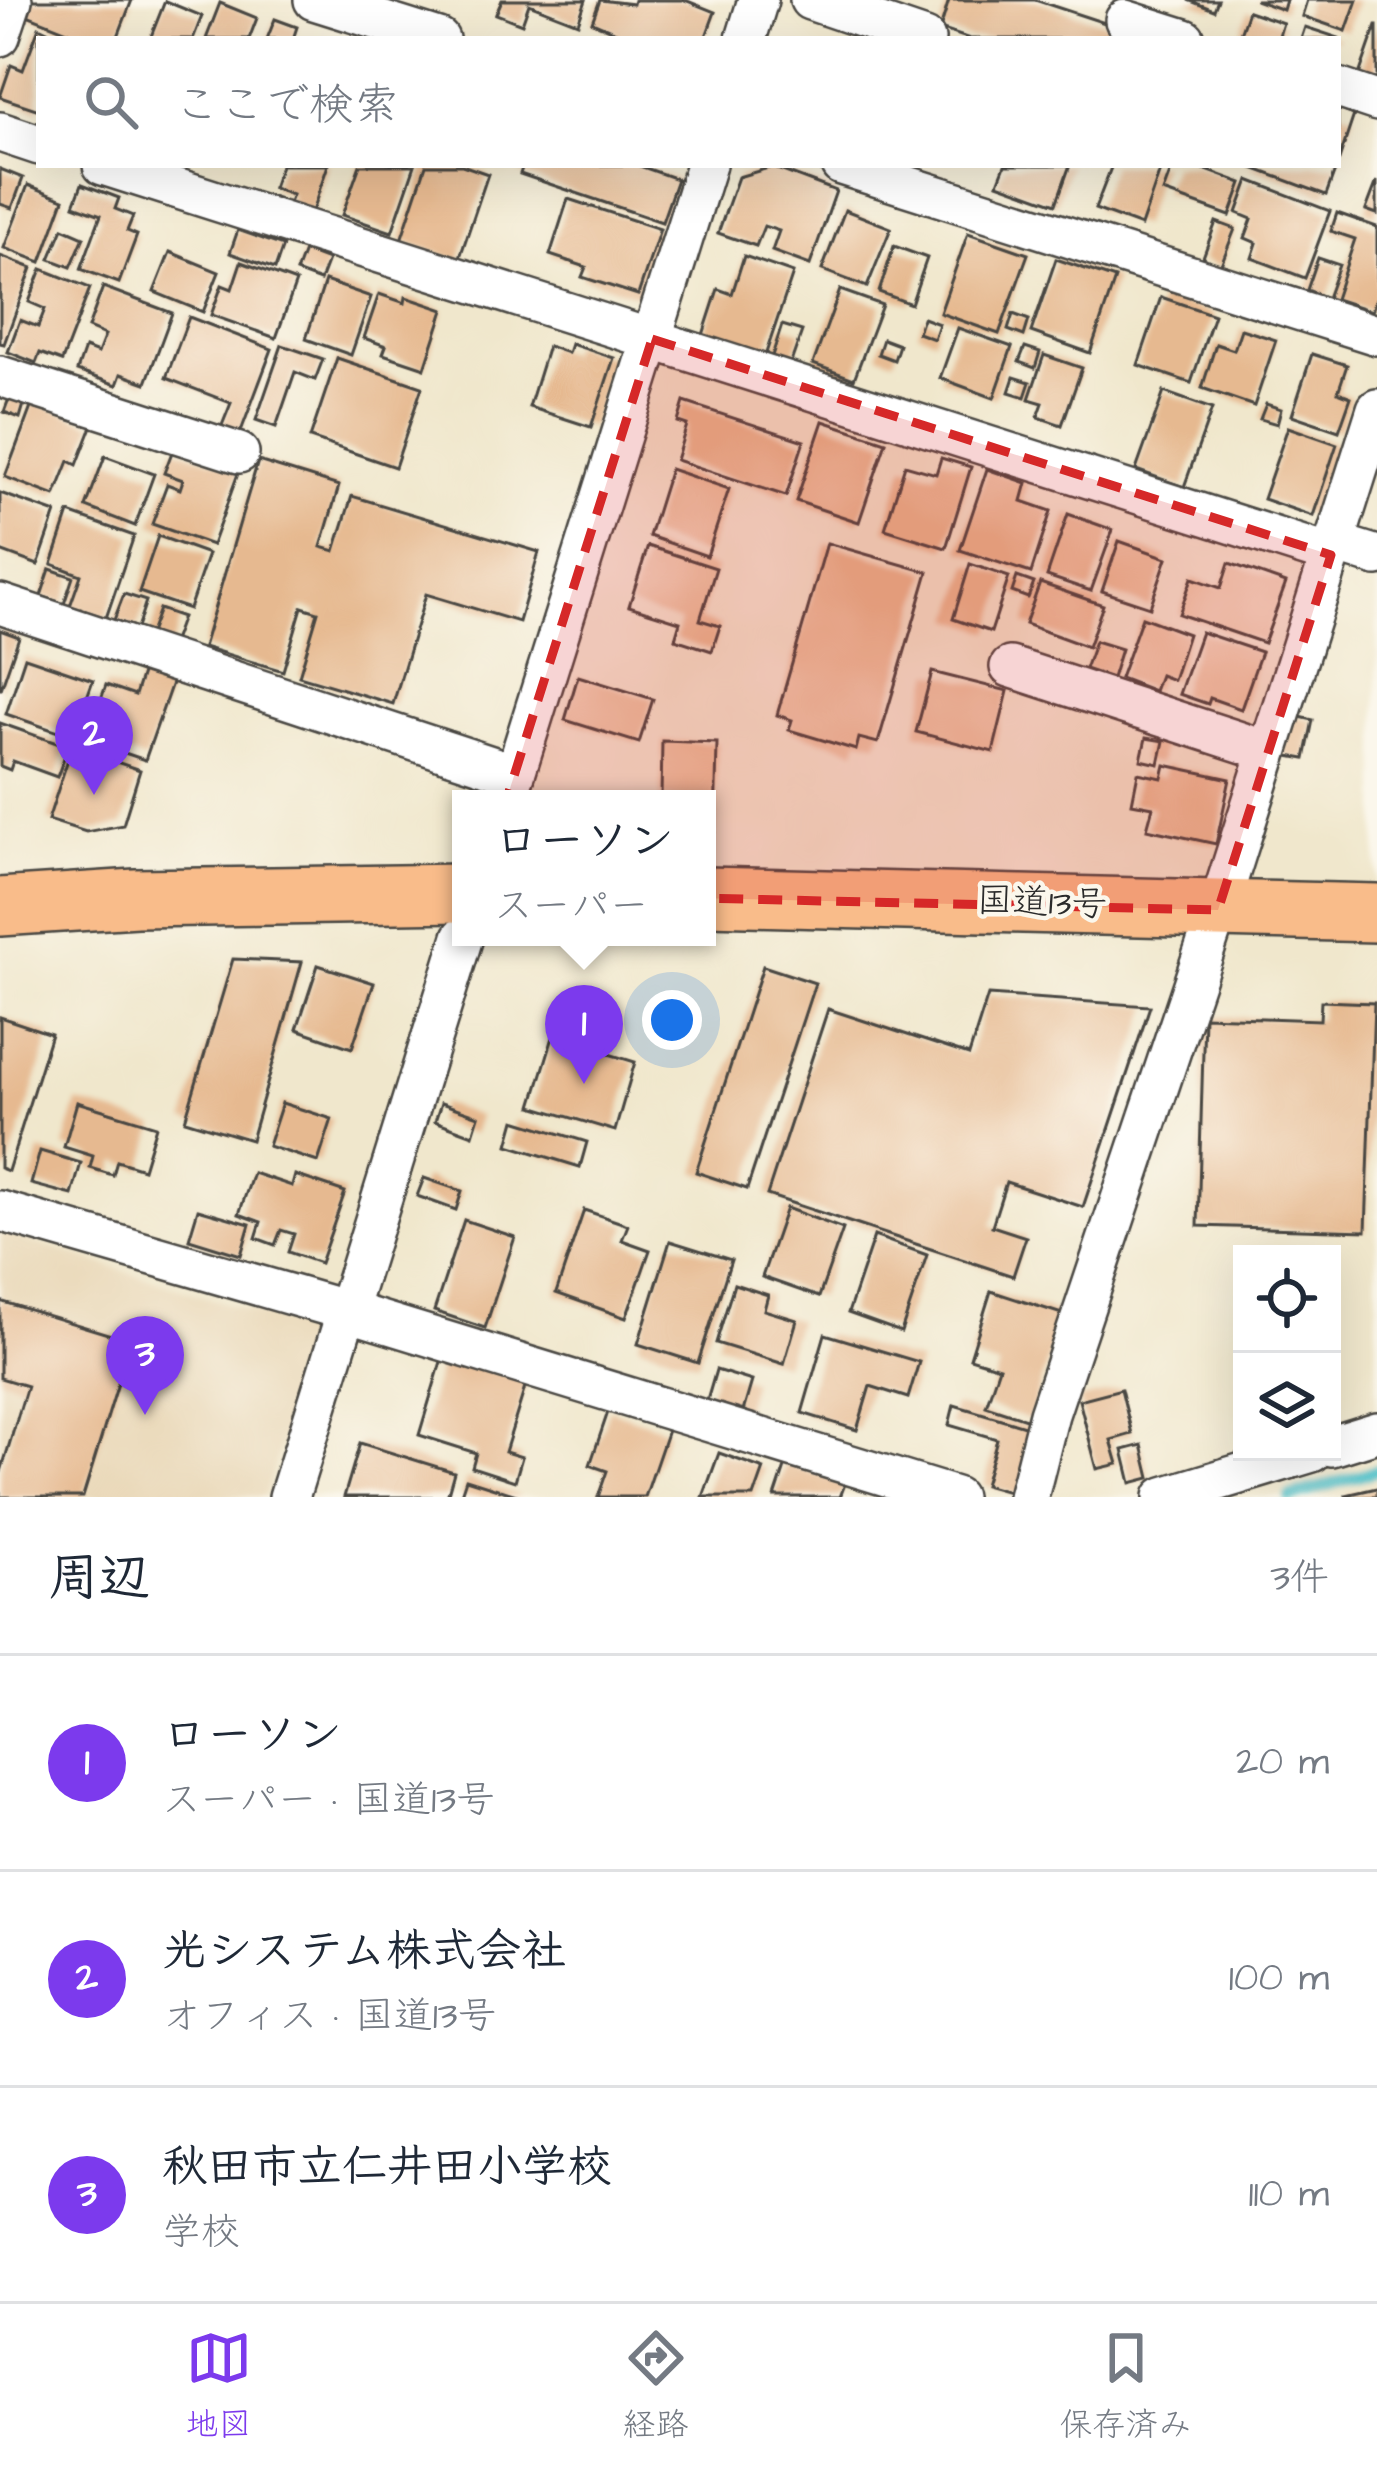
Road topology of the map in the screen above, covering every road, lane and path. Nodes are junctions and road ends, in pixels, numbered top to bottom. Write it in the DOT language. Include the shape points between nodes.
graph roads {
  1 [pos="12,0"];
  2 [pos="314,0"];
  3 [pos="758,0"];
  4 [pos="810,0"];
  5 [pos="1126,20"];
  6 [pos="0,36"];
  7 [pos="429,36"];
  8 [pos="747,36"];
  9 [pos="916,36"];
  10 [pos="1177,36"];
  11 [pos="1341,89"];
  12 [pos="1377,100"];
  13 [pos="0,132"];
  14 [pos="36,144"];
  15 [pos="112,168"];
  16 [pos="705,168"];
  17 [pos="851,168"];
  18 [pos="1377,335"];
  19 [pos="652,339"];
  20 [pos="0,376"];
  21 [pos="1377,409"];
  22 [pos="238,454"];
  23 [pos="1333,549"];
  24 [pos="1377,556"];
  25 [pos="0,604"];
  26 [pos="1010,668"];
  27 [pos="1268,752"];
  28 [pos="511,786"];
  29 [pos="452,893"];
  30 [pos="716,896"];
  31 [pos="0,907"];
  32 [pos="1218,910"];
  33 [pos="1377,913"];
  34 [pos="460,946"];
  35 [pos="0,1210"];
  36 [pos="347,1311"];
  37 [pos="1377,1432"];
  38 [pos="1341,1443"];
  39 [pos="1282,1461"];
  40 [pos="289,1497"];
  41 [pos="955,1497"];
  42 [pos="1028,1497"];
  43 [pos="1164,1497"];
  1 -- 6 [label="street"];
  2 -- 7 [label="street"];
  3 -- 8 [label="street"];
  4 -- 9 [label="street"];
  5 -- 10 [label="street"];
  11 -- 12 [label="street"];
  13 -- 14 [label="street"];
  15 -- 19 [label="street"];
  16 -- 19 [label="street"];
  17 -- 18 [label="street"];
  19 -- 23 [label="street"];
  19 -- 28 [label="street"];
  20 -- 22 [label="street"];
  21 -- 23 [label="street"];
  23 -- 24 [label="street"];
  23 -- 27 [label="street"];
  25 -- 28 [label="street"];
  26 -- 27 [label="street"];
  27 -- 32 [label="street"];
  29 -- 31 [label="highway"];
  30 -- 32 [label="highway, 国道13号"];
  32 -- 33 [label="highway, 国道13号"];
  32 -- 42 [label="street"];
  34 -- 36 [label="street"];
  35 -- 36 [label="street"];
  36 -- 40 [label="street"];
  36 -- 41 [label="street"];
  37 -- 38 [label="street"];
  39 -- 43 [label="street"];
}
